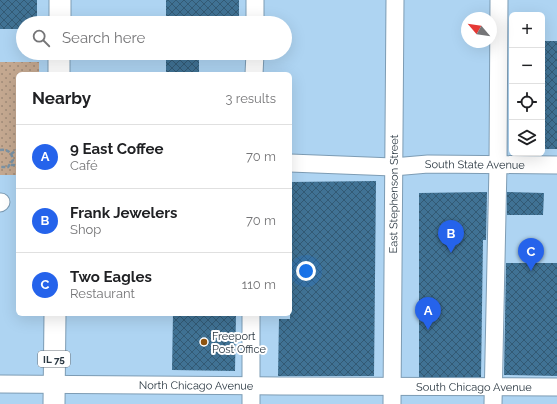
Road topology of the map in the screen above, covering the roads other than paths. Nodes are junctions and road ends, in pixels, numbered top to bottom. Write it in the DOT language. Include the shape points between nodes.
graph roads {
  1 [pos="60,0"];
  2 [pos="255,0"];
  3 [pos="395,0"];
  4 [pos="499,0"];
  5 [pos="60,16"];
  6 [pos="255,16"];
  7 [pos="59,60"];
  8 [pos="255,60"];
  9 [pos="58,72"];
  10 [pos="254,72"];
  11 [pos="292,163"];
  12 [pos="498,165"];
  13 [pos="557,165"];
  14 [pos="394,166"];
  15 [pos="55,316"];
  16 [pos="251,316"];
  17 [pos="0,384"];
  18 [pos="250,385"];
  19 [pos="493,387"];
  20 [pos="557,387"];
  21 [pos="54,394"];
  22 [pos="392,396"];
  23 [pos="251,404"];
  24 [pos="493,404"];
  1 -- 5 [label="main road"];
  2 -- 6 [label="street"];
  3 -- 14 [label="street, East Stephenson Street"];
  4 -- 12 [label="street"];
  7 -- 9 [label="main road"];
  8 -- 10 [label="street"];
  11 -- 14 [label="street, South State Avenue"];
  12 -- 13 [label="street, South State Avenue"];
  12 -- 14 [label="street, South State Avenue"];
  12 -- 19 [label="street"];
  14 -- 22 [label="street, East Stephenson Street"];
  15 -- 21 [label="main road, IL 75"];
  16 -- 18 [label="street"];
  17 -- 21 [label="street, North Chicago Avenue"];
  18 -- 21 [label="street, North Chicago Avenue"];
  18 -- 22 [label="street, North Chicago Avenue"];
  18 -- 23 [label="street"];
  19 -- 20 [label="street, South Chicago Avenue"];
  19 -- 22 [label="street, South Chicago Avenue"];
  19 -- 24 [label="street"];
}
